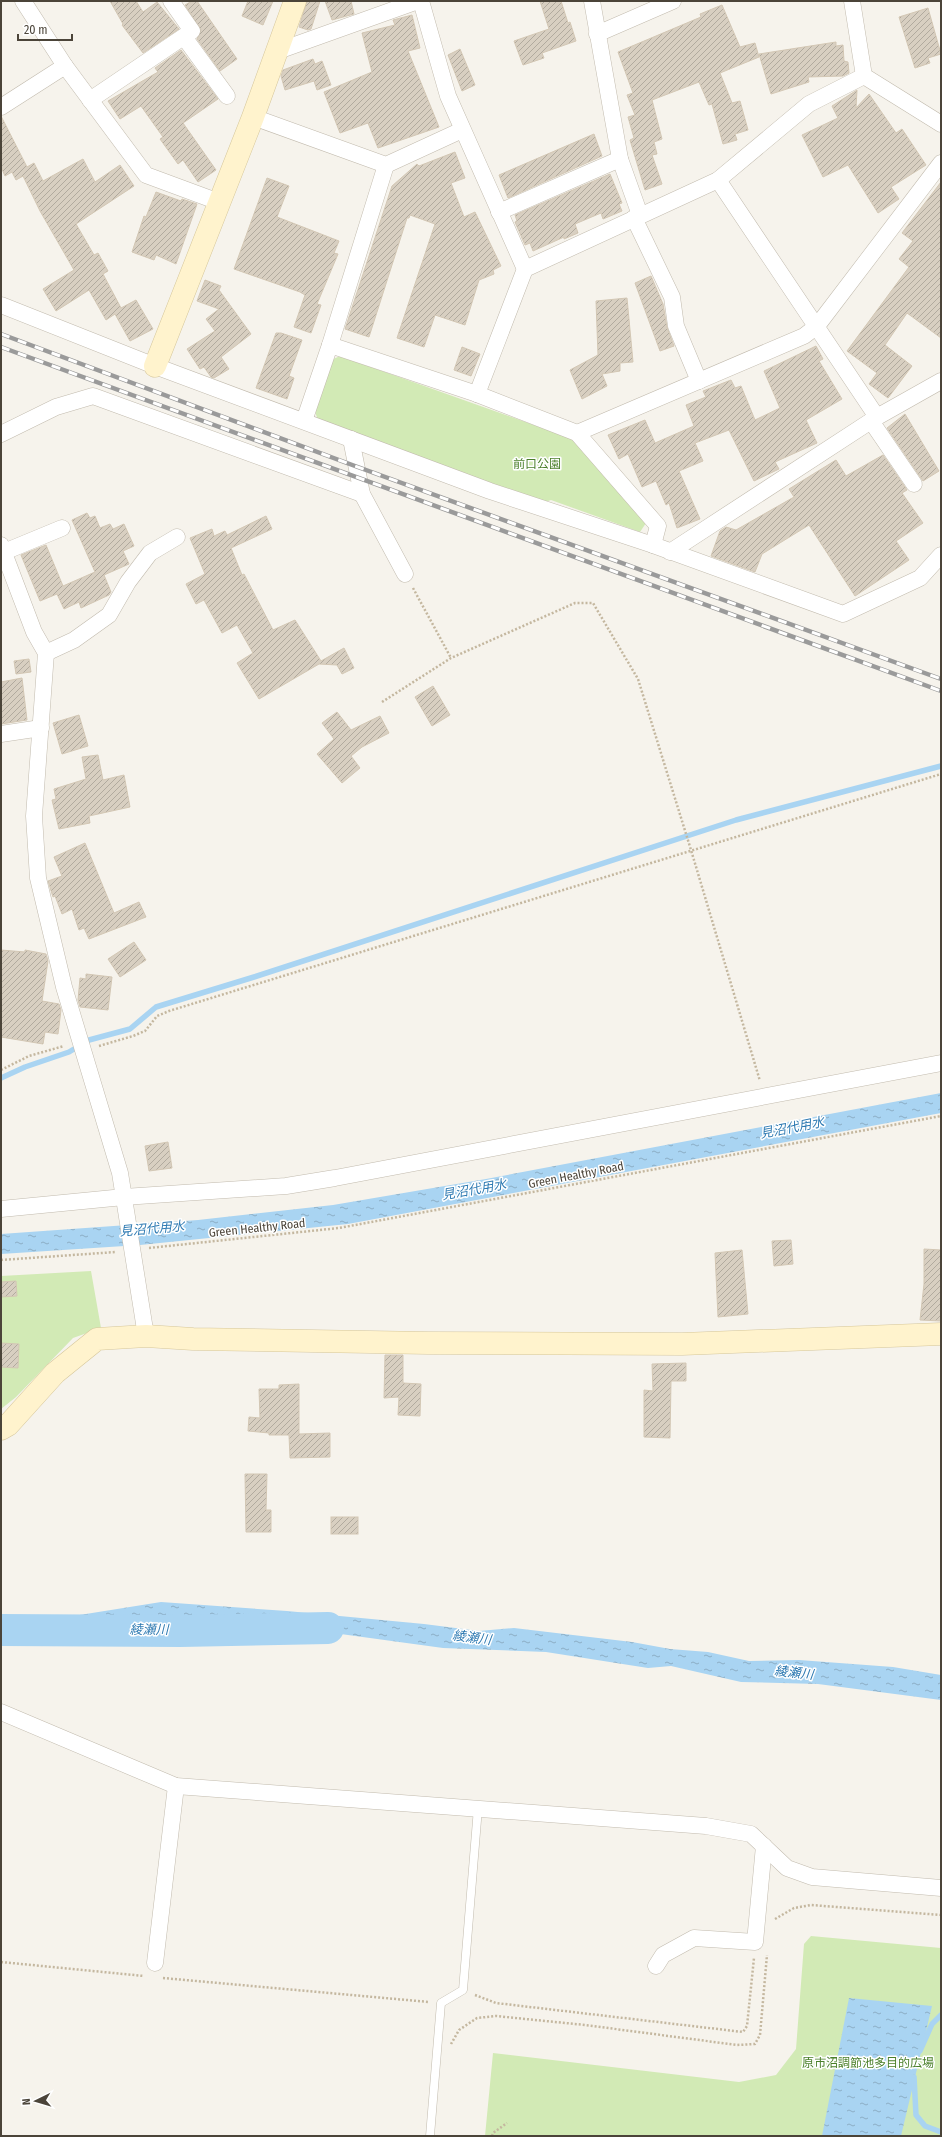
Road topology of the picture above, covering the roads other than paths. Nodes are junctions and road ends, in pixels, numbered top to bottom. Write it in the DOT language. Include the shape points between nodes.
graph roads {
  1 [pos="23,1"];
  2 [pos="171,1"];
  3 [pos="295,1"];
  4 [pos="418,1"];
  5 [pos="421,1"];
  6 [pos="592,1"];
  7 [pos="673,1"];
  8 [pos="852,1"];
  9 [pos="597,34"];
  10 [pos="184,37"];
  11 [pos="278,51"];
  12 [pos="65,66"];
  13 [pos="864,76"];
  14 [pos="227,96"];
  15 [pos="90,100"];
  16 [pos="1,107"];
  17 [pos="253,117"];
  18 [pos="939,121"];
  19 [pos="462,130"];
  20 [pos="620,159"];
  21 [pos="941,163"];
  22 [pos="386,165"];
  23 [pos="718,180"];
  24 [pos="219,202"];
  25 [pos="499,212"];
  26 [pos="637,217"];
  27 [pos="525,269"];
  28 [pos="1,305"];
  29 [pos="817,326"];
  30 [pos="330,345"];
  31 [pos="155,366"];
  32 [pos="699,381"];
  33 [pos="941,381"];
  34 [pos="477,394"];
  35 [pos="874,419"];
  36 [pos="304,420"];
  37 [pos="577,433"];
  38 [pos="1,434"];
  39 [pos="350,439"];
  40 [pos="914,484"];
  41 [pos="362,494"];
  42 [pos="62,528"];
  43 [pos="177,537"];
  44 [pos="653,545"];
  45 [pos="2,549"];
  46 [pos="670,552"];
  47 [pos="941,555"];
  48 [pos="405,574"];
  49 [pos="46,654"];
  50 [pos="41,728"];
  51 [pos="1,734"];
  52 [pos="941,1062"];
  53 [pos="124,1197"];
  54 [pos="1,1209"];
  55 [pos="941,1334"];
  56 [pos="146,1336"];
  57 [pos="1,1429"];
  58 [pos="1,1712"];
  59 [pos="176,1786"];
  60 [pos="478,1808"];
  61 [pos="764,1846"];
  62 [pos="941,1888"];
  63 [pos="656,1966"];
  64 [pos="153,1972"];
  65 [pos="430,2136"];
  1 -- 12 [label="street"];
  2 -- 10 [label="street" via="192,31"];
  3 -- 11 [label="street"];
  4 -- 11 [label="street"];
  5 -- 19 [label="street" via="448,96"];
  6 -- 9 [label="street"];
  7 -- 9 [label="street"];
  8 -- 13 [label="street"];
  9 -- 20 [label="street"];
  10 -- 14 [label="street"];
  10 -- 15 [label="street"];
  11 -- 17 [label="street"];
  12 -- 15 [label="street"];
  12 -- 16 [label="street"];
  13 -- 18 [label="street"];
  13 -- 23 [label="street" via="809,104"];
  15 -- 24 [label="street" via="146,175"];
  17 -- 22 [label="street"];
  17 -- 24 [label="street"];
  19 -- 22 [label="street"];
  19 -- 25 [label="street"];
  20 -- 25 [label="street"];
  20 -- 26 [label="street"];
  21 -- 29 [label="street"];
  22 -- 30 [label="street"];
  23 -- 26 [label="street"];
  23 -- 29 [label="street"];
  24 -- 31 [label="street"];
  25 -- 27 [label="street"];
  26 -- 27 [label="street"];
  26 -- 32 [label="street" via="672,297 676,326"];
  27 -- 34 [label="street"];
  28 -- 31 [label="street"];
  29 -- 32 [label="street" via="804,336"];
  29 -- 35 [label="street"];
  30 -- 34 [label="street"];
  30 -- 36 [label="street"];
  31 -- 36 [label="street"];
  32 -- 37 [label="street"];
  33 -- 35 [label="street"];
  34 -- 37 [label="street"];
  35 -- 40 [label="street"];
  35 -- 46 [label="street"];
  36 -- 39 [label="street"];
  37 -- 44 [label="street" via="658,526"];
  38 -- 41 [label="street" via="56,407 93,396"];
  39 -- 41 [label="street"];
  39 -- 44 [label="street" via="490,491"];
  41 -- 48 [label="street"];
  42 -- 45 [label="street"];
  43 -- 49 [label="street" via="150,553 128,582 109,615 74,640"];
  44 -- 46 [label="street"];
  45 -- 49 [label="street" via="34,632"];
  46 -- 47 [label="street" via="843,614 920,578"];
  49 -- 50 [label="street"];
  50 -- 51 [label="street"];
  50 -- 53 [label="street" via="34,816 38,878 64,987 120,1173"];
  52 -- 53 [label="street" via="328,1180 286,1186"];
  53 -- 54 [label="street"];
  53 -- 56 [label="street"];
  55 -- 56 [label="street" via="682,1344 412,1343"];
  56 -- 57 [label="street" via="97,1340 55,1373 8,1425"];
  58 -- 59 [label="street"];
  59 -- 60 [label="street"];
  59 -- 64 [label="street"];
  60 -- 61 [label="street" via="706,1826 751,1834"];
  60 -- 65 [label="lane" via="463,1990 441,2003"];
  61 -- 62 [label="street" via="787,1868 812,1877"];
  61 -- 63 [label="street" via="761,1946 694,1938 663,1955"];
}
